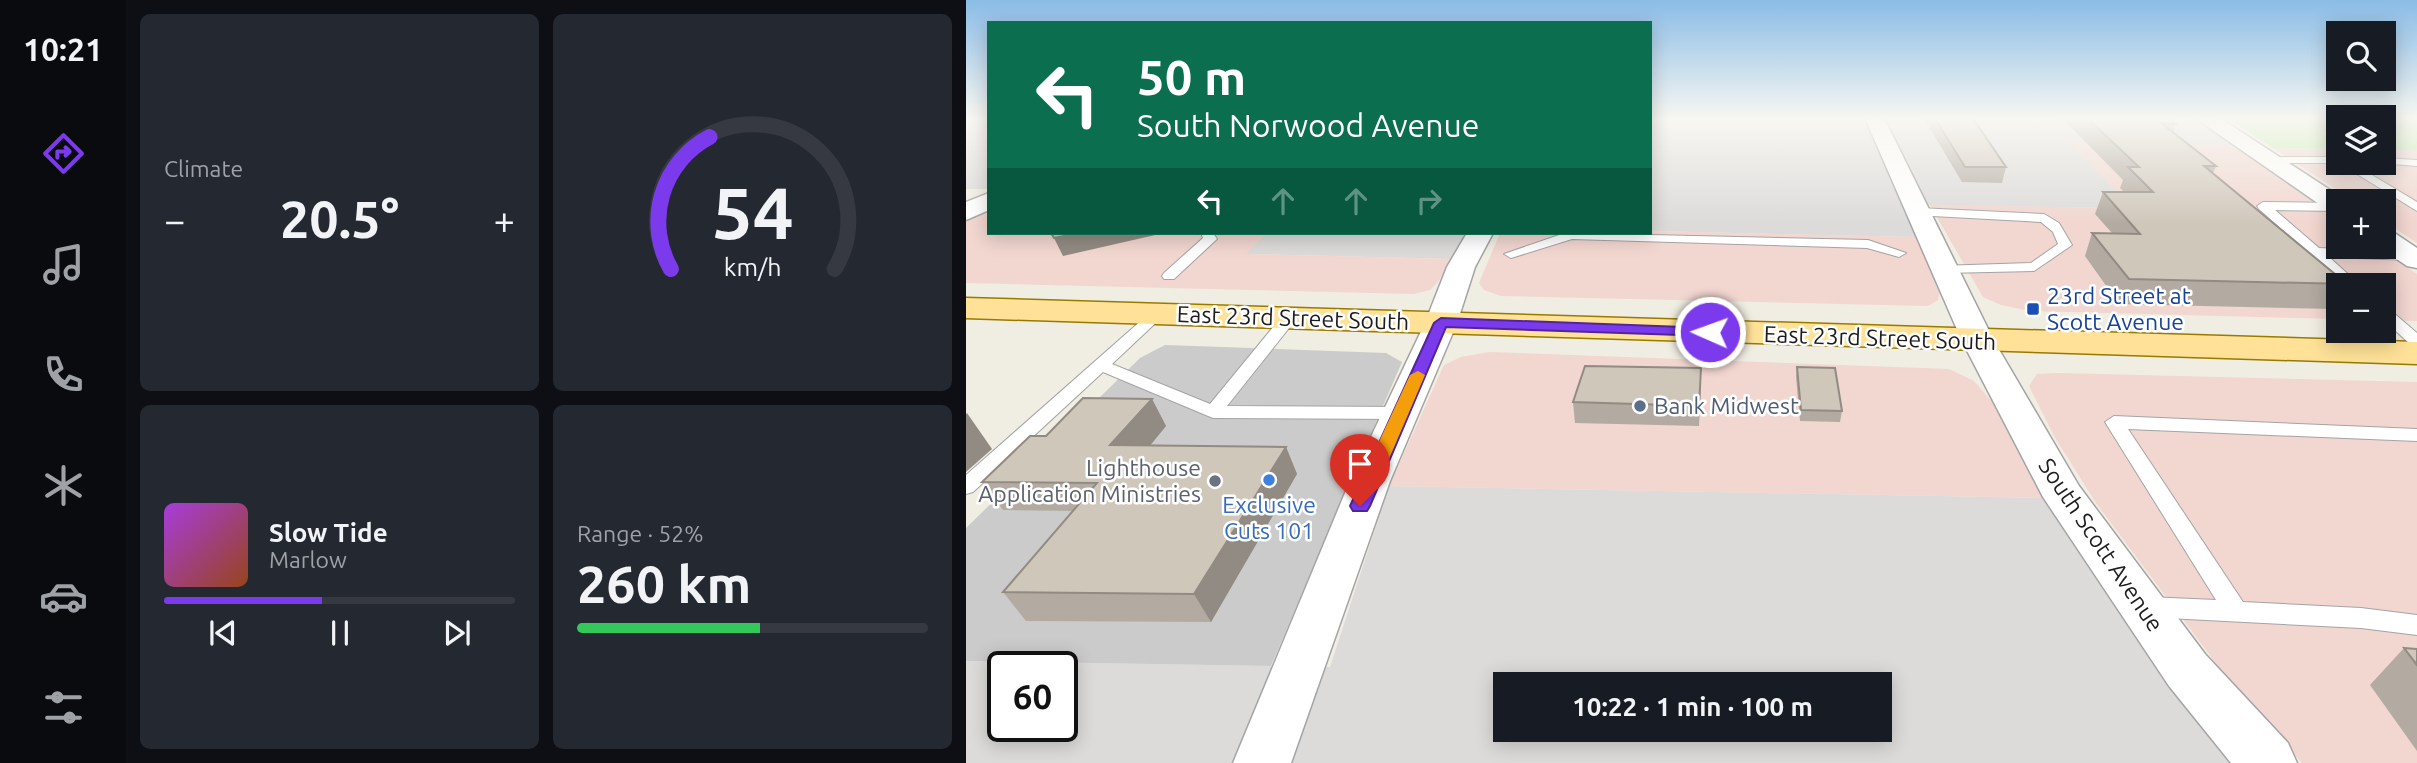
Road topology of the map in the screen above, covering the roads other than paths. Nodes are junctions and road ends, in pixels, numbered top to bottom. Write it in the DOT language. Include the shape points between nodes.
graph roads {
  1 [pos="1891,154"];
  2 [pos="2260,154"];
  3 [pos="2269,160"];
  4 [pos="2326,160"];
  5 [pos="2396,162"];
  6 [pos="2417,163"];
  7 [pos="2365,175"];
  8 [pos="2326,199"];
  9 [pos="987,201"];
  10 [pos="2326,207"];
  11 [pos="2417,207"];
  12 [pos="966,212"];
  13 [pos="1918,212"];
  14 [pos="1208,235"];
  15 [pos="1496,243"];
  16 [pos="2396,245"];
  17 [pos="2315,252"];
  18 [pos="1899,253"];
  19 [pos="2414,258"];
  20 [pos="1944,269"];
  21 [pos="2339,273"];
  22 [pos="1169,276"];
  23 [pos="966,308"];
  24 [pos="1157,314"];
  25 [pos="1289,318"];
  26 [pos="1441,323"];
  27 [pos="2396,323"];
  28 [pos="1978,341"];
  29 [pos="2417,342"];
  30 [pos="2417,353"];
  31 [pos="1101,365"];
  32 [pos="1213,412"];
  33 [pos="1401,414"];
  34 [pos="2417,435"];
  35 [pos="966,487"];
  36 [pos="2141,606"];
  37 [pos="2236,612"];
  38 [pos="2417,625"];
  39 [pos="1262,763"];
  40 [pos="2268,763"];
  1 -- 13 [label="street, South Scott Avenue"];
  2 -- 3 [label="street"];
  3 -- 4 [label="lane"];
  3 -- 8 [label="street"];
  5 -- 6 [label="lane"];
  7 -- 11 [label="lane"];
  9 -- 12 [label="street"];
  10 -- 17 [label="lane" via="2263,206"];
  13 -- 20 [label="street, South Scott Avenue"];
  13 -- 20 [label="lane" via="2044,218 2064,239 2065,245 2034,267"];
  14 -- 22 [label="lane" via="1210,239"];
  15 -- 18 [label="lane" via="1571,235 1868,244"];
  15 -- 26 [label="street" via="1461,267"];
  16 -- 19 [label="street"];
  17 -- 19 [label="lane"];
  17 -- 21 [label="lane"];
  20 -- 28 [label="street, South Scott Avenue"];
  23 -- 24 [label="main road, East 23rd Street South"];
  24 -- 25 [label="main road, East 23rd Street South"];
  24 -- 31 [label="lane"];
  25 -- 26 [label="main road, East 23rd Street South"];
  25 -- 32 [label="lane"];
  26 -- 28 [label="main road, East 23rd Street South"];
  26 -- 33 [label="street"];
  27 -- 29 [label="lane"];
  28 -- 30 [label="main road, East 23rd Street South"];
  28 -- 36 [label="street, South Scott Avenue" via="2064,497"];
  31 -- 32 [label="lane"];
  31 -- 35 [label="lane"];
  32 -- 33 [label="lane"];
  33 -- 39 [label="street" via="1370,481"];
  34 -- 37 [label="lane" via="2114,422"];
  36 -- 37 [label="lane"];
  36 -- 40 [label="street, South Scott Avenue" via="2187,670"];
  37 -- 38 [label="lane"];
}
